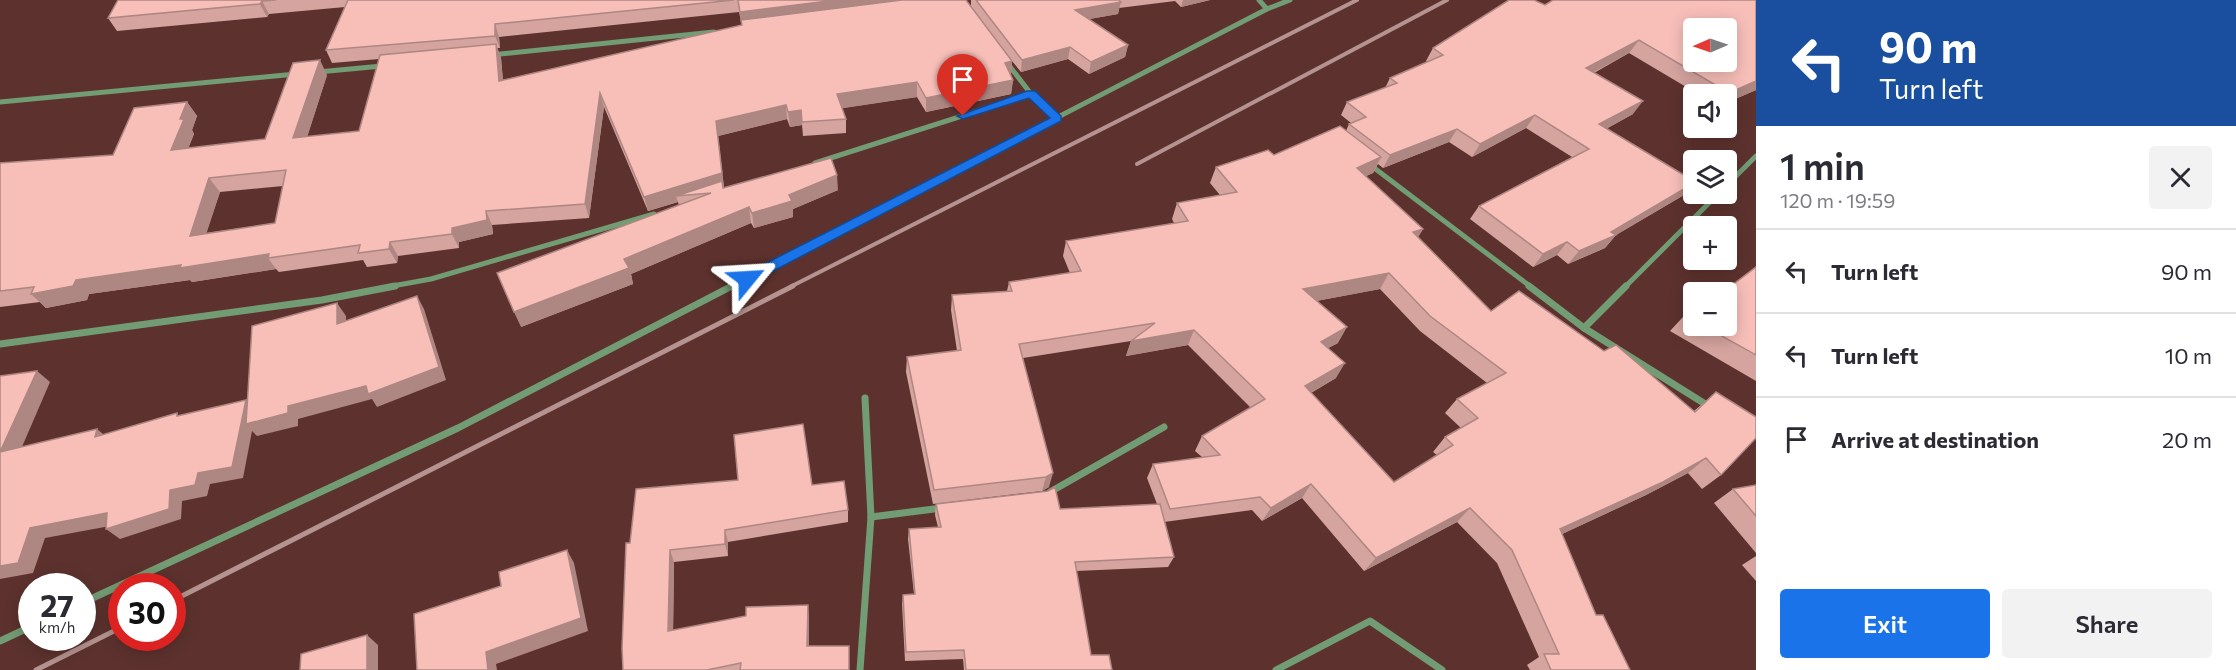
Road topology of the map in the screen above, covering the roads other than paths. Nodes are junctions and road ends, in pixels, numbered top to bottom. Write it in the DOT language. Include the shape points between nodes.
graph roads {
  1 [pos="1259,0"];
  2 [pos="1290,0"];
  3 [pos="1267,9"];
  4 [pos="726,31"];
  5 [pos="480,56"];
  6 [pos="1003,57"];
  7 [pos="386,65"];
  8 [pos="316,72"];
  9 [pos="304,74"];
  10 [pos="1031,94"];
  11 [pos="0,102"];
  12 [pos="1058,119"];
  13 [pos="1756,156"];
  14 [pos="1365,161"];
  15 [pos="805,166"];
  16 [pos="1737,175"];
  17 [pos="1709,204"];
  18 [pos="658,213"];
  19 [pos="1584,328"];
  20 [pos="0,344"];
  21 [pos="865,398"];
  22 [pos="1716,411"];
  23 [pos="1164,427"];
  24 [pos="1044,495"];
  25 [pos="952,507"];
  26 [pos="871,517"];
  27 [pos="96,596"];
  28 [pos="18,633"];
  29 [pos="0,641"];
  30 [pos="860,670"];
  31 [pos="1276,670"];
  32 [pos="1442,670"];
  1 -- 3 [label="street"];
  2 -- 3 [label="street"];
  3 -- 12 [label="street"];
  4 -- 5 [label="street"];
  6 -- 10 [label="street"];
  7 -- 8 [label="street"];
  9 -- 11 [label="street"];
  10 -- 12 [label="street"];
  10 -- 15 [label="street"];
  12 -- 27 [label="street" via="458,428"];
  13 -- 16 [label="street"];
  14 -- 19 [label="street"];
  17 -- 19 [label="street"];
  18 -- 20 [label="street" via="411,283 265,309"];
  19 -- 22 [label="street"];
  21 -- 26 [label="street"];
  23 -- 24 [label="street"];
  25 -- 26 [label="street"];
  26 -- 30 [label="street"];
  28 -- 29 [label="street"];
  31 -- 32 [label="street" via="1370,621"];
}
